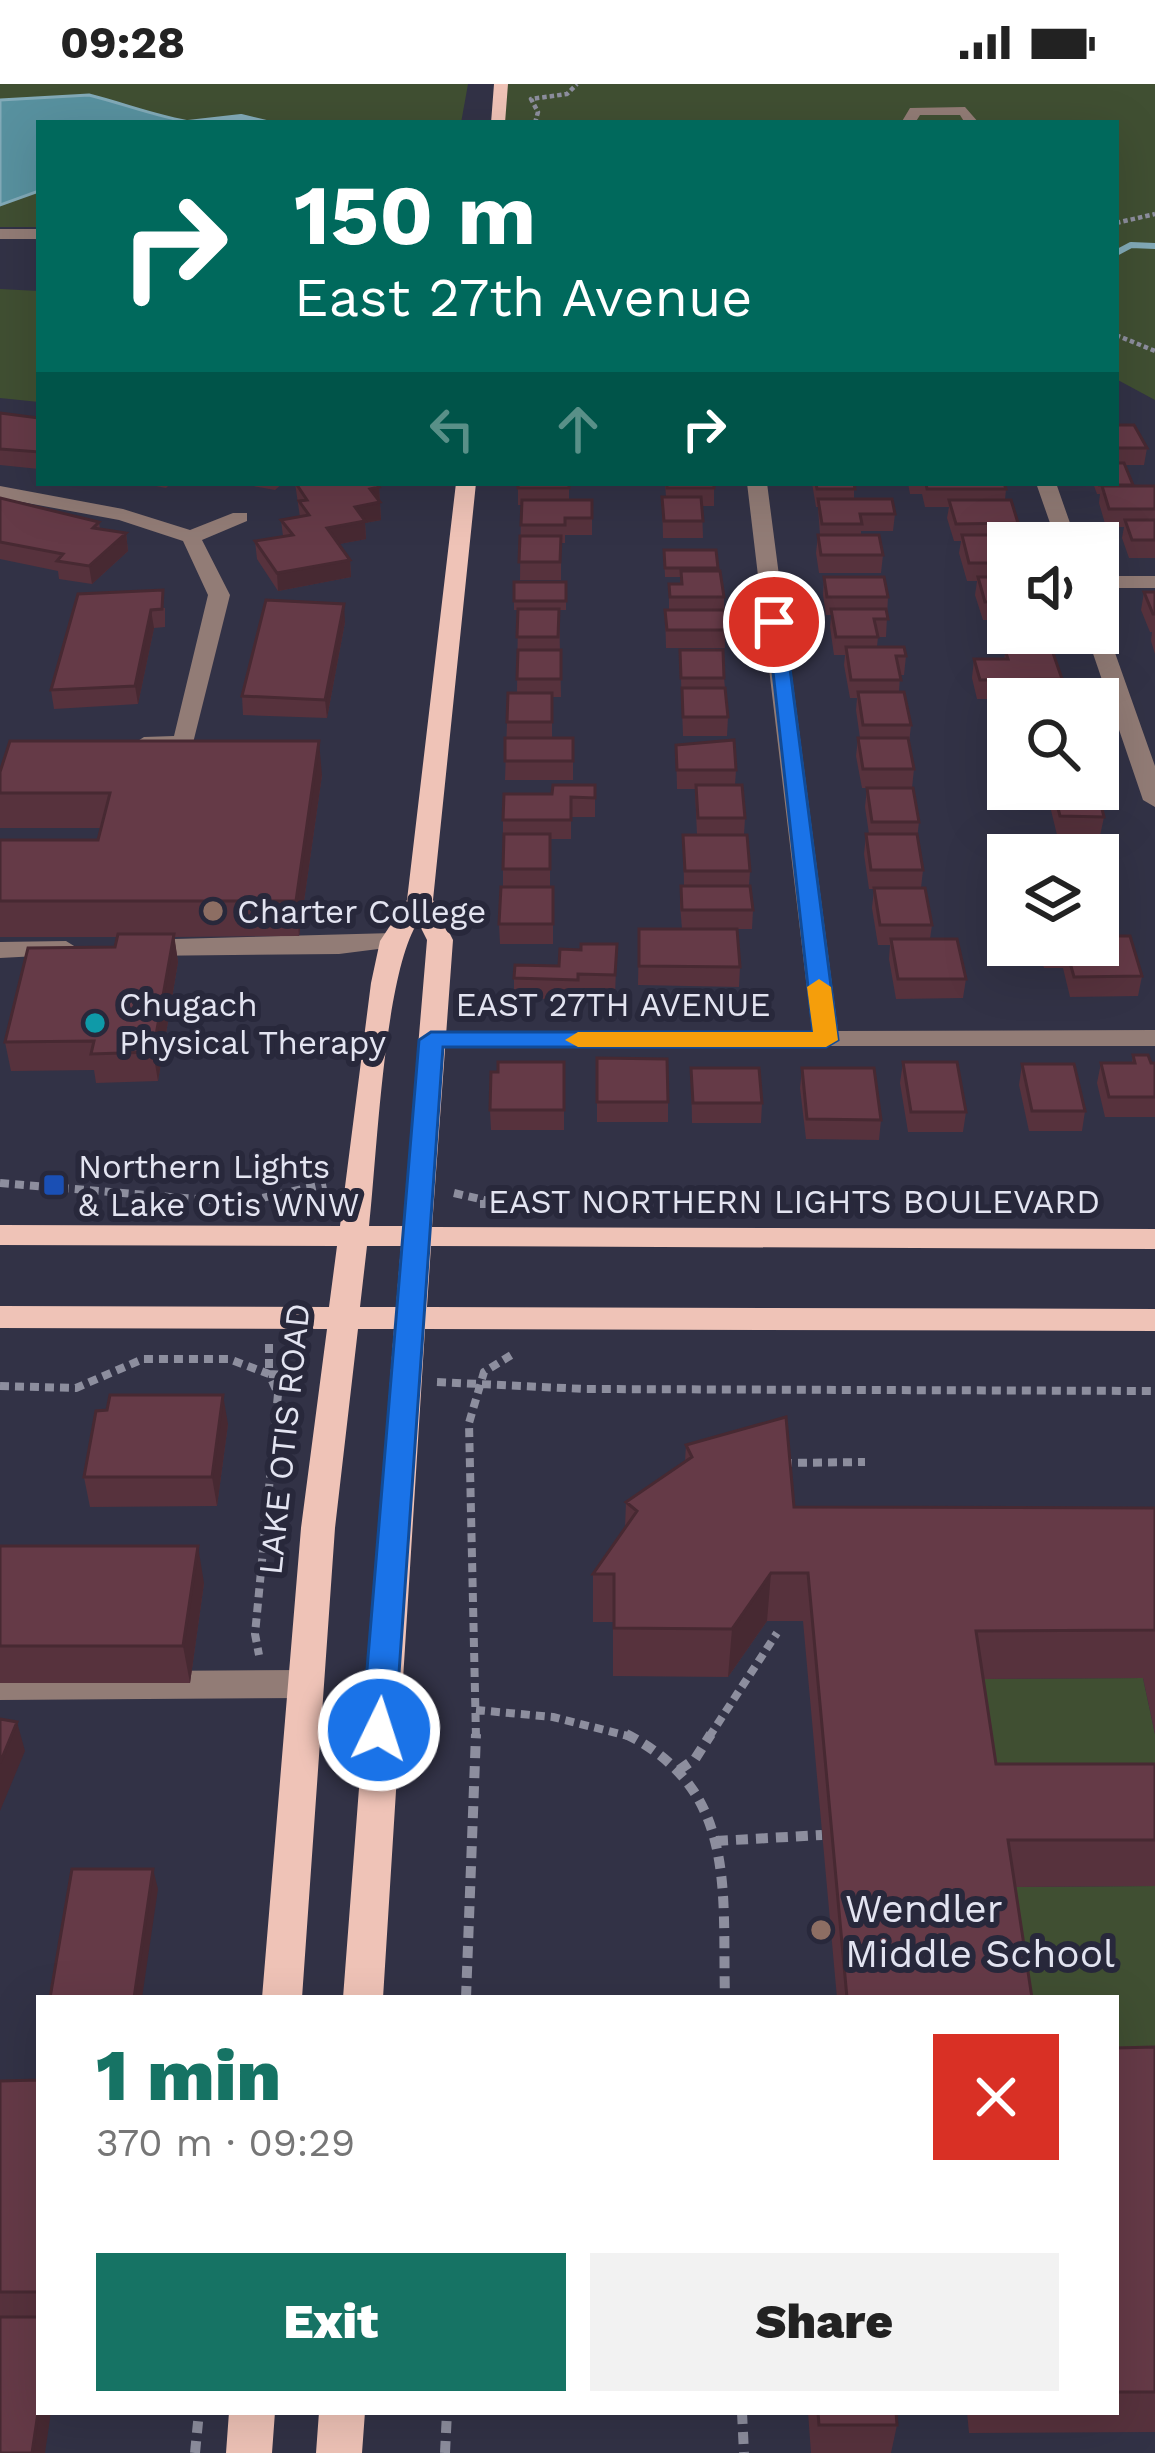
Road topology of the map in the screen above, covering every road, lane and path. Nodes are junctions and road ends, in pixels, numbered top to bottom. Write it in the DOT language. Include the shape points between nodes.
graph roads {
  1 [pos="577,84"];
  2 [pos="501,85"];
  3 [pos="498,120"];
  4 [pos="536,120"];
  5 [pos="910,120"];
  6 [pos="970,120"];
  7 [pos="1155,214"];
  8 [pos="1119,222"];
  9 [pos="0,234"];
  10 [pos="36,234"];
  11 [pos="1119,336"];
  12 [pos="1155,351"];
  13 [pos="466,486"];
  14 [pos="757,486"];
  15 [pos="1047,486"];
  16 [pos="0,491"];
  17 [pos="240,517"];
  18 [pos="1060,522"];
  19 [pos="191,537"];
  20 [pos="1119,582"];
  21 [pos="1155,582"];
  22 [pos="1104,654"];
  23 [pos="124,745"];
  24 [pos="1155,800"];
  25 [pos="421,900"];
  26 [pos="393,941"];
  27 [pos="0,950"];
  28 [pos="1155,1038"];
  29 [pos="431,1040"];
  30 [pos="826,1040"];
  31 [pos="0,1183"];
  32 [pos="311,1184"];
  33 [pos="0,1235"];
  34 [pos="352,1235"];
  35 [pos="415,1235"];
  36 [pos="1155,1239"];
  37 [pos="0,1317"];
  38 [pos="341,1318"];
  39 [pos="409,1319"];
  40 [pos="1155,1320"];
  41 [pos="513,1354"];
  42 [pos="480,1384"];
  43 [pos="0,1386"];
  44 [pos="1155,1390"];
  45 [pos="278,1394"];
  46 [pos="866,1462"];
  47 [pos="775,1463"];
  48 [pos="778,1634"];
  49 [pos="305,1684"];
  50 [pos="0,1686"];
  51 [pos="476,1710"];
  52 [pos="679,1770"];
  53 [pos="822,1835"];
  54 [pos="716,1841"];
  55 [pos="282,1995"];
  56 [pos="364,1995"];
  57 [pos="466,1995"];
  58 [pos="725,1995"];
  59 [pos="199,2415"];
  60 [pos="252,2415"];
  61 [pos="342,2415"];
  62 [pos="447,2415"];
  63 [pos="742,2415"];
  64 [pos="195,2453"];
  65 [pos="249,2453"];
  66 [pos="340,2453"];
  67 [pos="445,2453"];
  68 [pos="744,2453"];
  1 -- 4 [label="path" via="566,94 531,99"];
  2 -- 3 [label="main road"];
  5 -- 6 [label="street" via="914,111 940,108 964,111"];
  7 -- 8 [label="path"];
  9 -- 10 [label="street"];
  11 -- 12 [label="path"];
  13 -- 25 [label="main road, LAKE OTIS ROAD"];
  14 -- 30 [label="street"];
  15 -- 18 [label="street"];
  16 -- 19 [label="street"];
  17 -- 19 [label="street"];
  19 -- 23 [label="street" via="220,595 184,742"];
  20 -- 21 [label="street"];
  22 -- 24 [label="street"];
  25 -- 26 [label="main road, LAKE OTIS ROAD"];
  25 -- 29 [label="main road, LAKE OTIS ROAD" via="440,940"];
  26 -- 27 [label="street"];
  26 -- 34 [label="main road, LAKE OTIS ROAD"];
  28 -- 30 [label="street, EAST 27TH AVENUE"];
  29 -- 30 [label="street, EAST 27TH AVENUE"];
  29 -- 35 [label="main road, LAKE OTIS ROAD"];
  31 -- 32 [label="path" via="235,1202"];
  33 -- 34 [label="main road, EAST NORTHERN LIGHTS BOULEVARD"];
  34 -- 35 [label="main road, EAST NORTHERN LIGHTS BOULEVARD"];
  34 -- 38 [label="main road, LAKE OTIS ROAD"];
  35 -- 36 [label="main road, EAST NORTHERN LIGHTS BOULEVARD"];
  35 -- 39 [label="main road, LAKE OTIS ROAD"];
  37 -- 38 [label="main road"];
  38 -- 39 [label="main road"];
  38 -- 49 [label="main road, LAKE OTIS ROAD"];
  39 -- 40 [label="main road"];
  39 -- 56 [label="main road, LAKE OTIS ROAD"];
  41 -- 42 [label="path" via="484,1372"];
  42 -- 44 [label="path"];
  42 -- 51 [label="path" via="469,1423"];
  43 -- 45 [label="path" via="76,1388 143,1359 230,1359 269,1375"];
  46 -- 47 [label="path"];
  48 -- 52 [label="path" via="695,1759"];
  49 -- 50 [label="street"];
  49 -- 55 [label="main road, LAKE OTIS ROAD"];
  51 -- 52 [label="path" via="610,1726 666,1752"];
  51 -- 57 [label="path"];
  52 -- 54 [label="path" via="701,1799"];
  53 -- 54 [label="path"];
  54 -- 58 [label="path"];
  59 -- 64 [label="path"];
  60 -- 65 [label="main road"];
  61 -- 66 [label="main road"];
  62 -- 67 [label="path"];
  63 -- 68 [label="path"];
}
